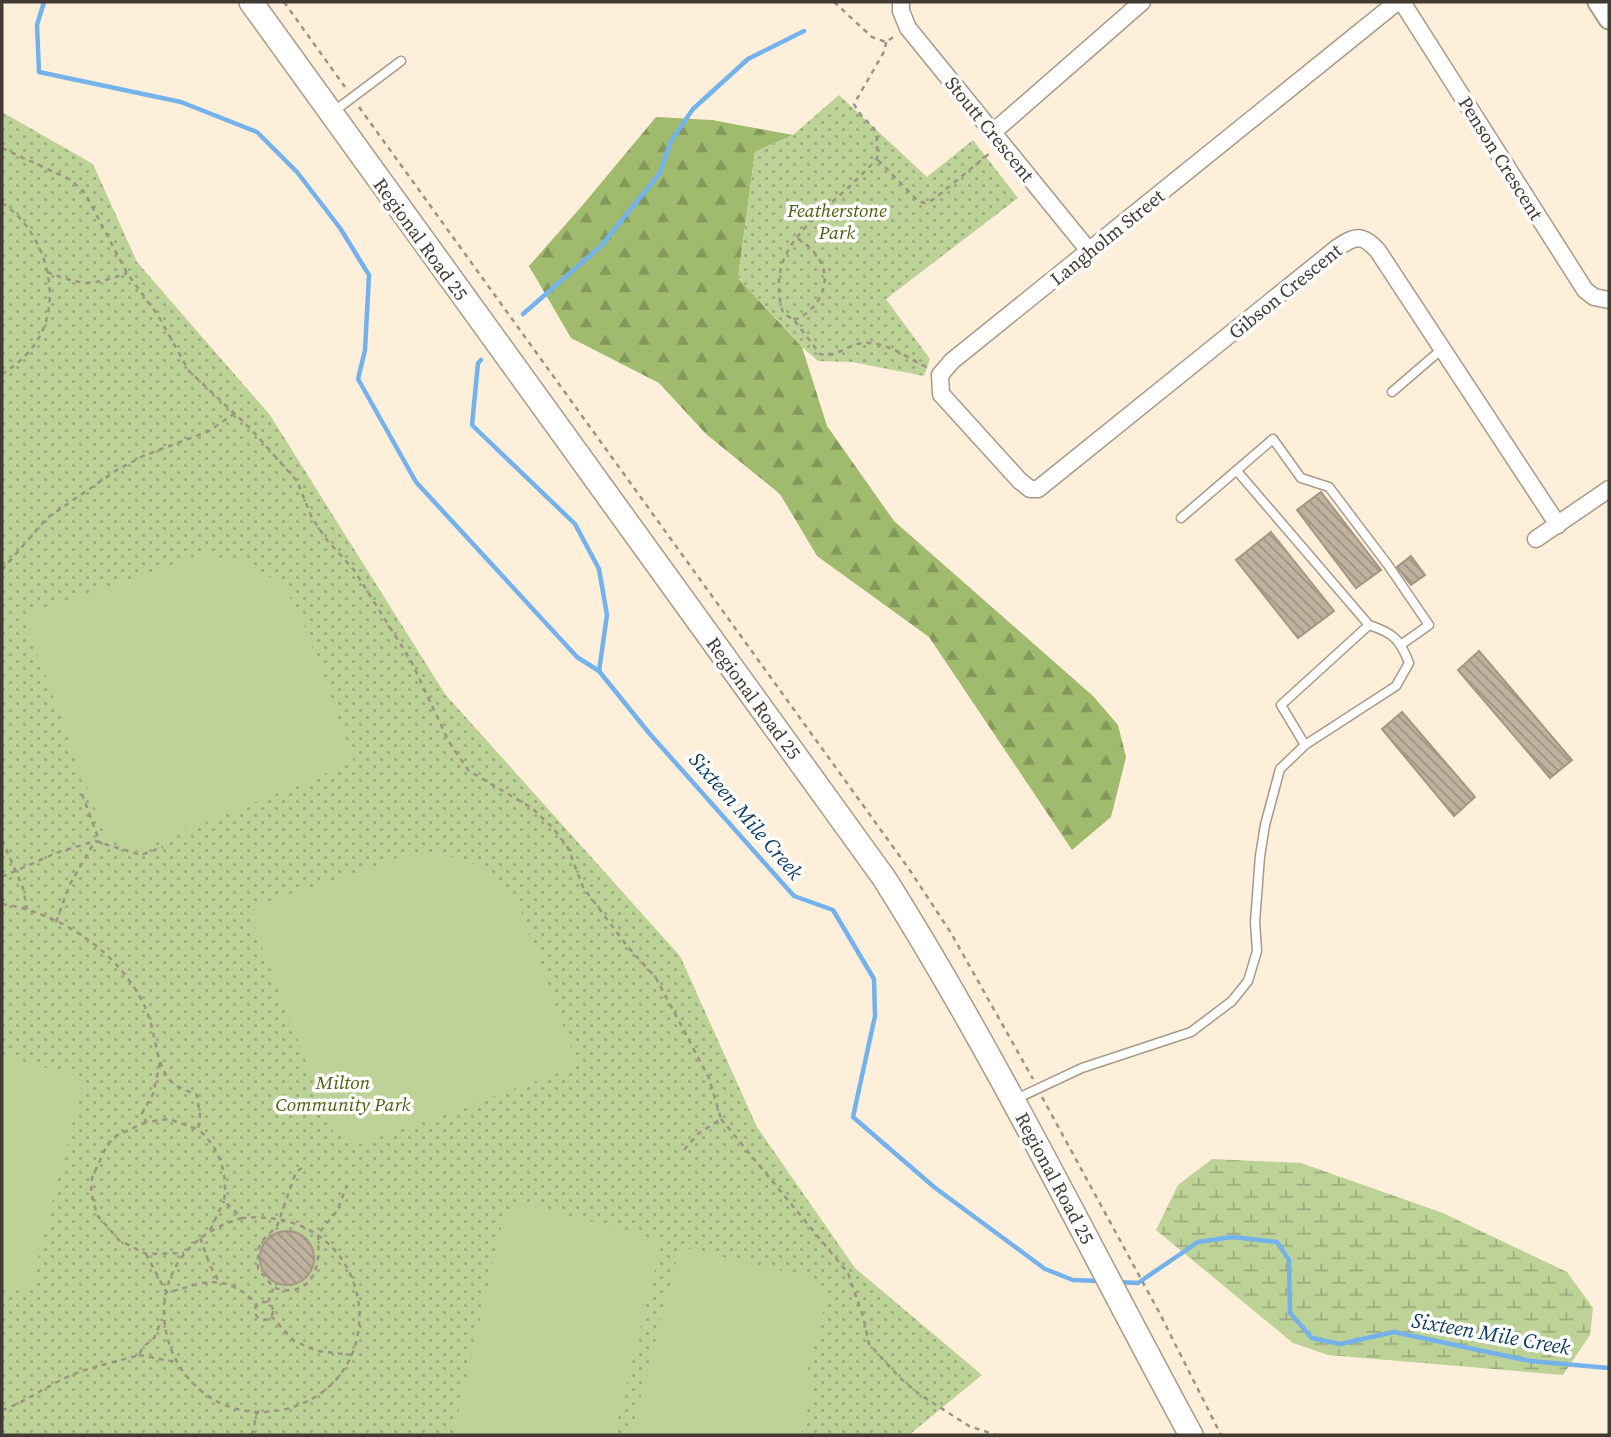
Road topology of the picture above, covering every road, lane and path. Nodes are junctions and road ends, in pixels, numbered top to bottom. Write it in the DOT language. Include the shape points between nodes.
graph roads {
  1 [pos="251,2"];
  2 [pos="284,2"];
  3 [pos="834,2"];
  4 [pos="901,2"];
  5 [pos="1142,2"];
  6 [pos="1399,2"];
  7 [pos="1598,2"];
  8 [pos="1609,19"];
  9 [pos="908,28"];
  10 [pos="886,42"];
  11 [pos="401,61"];
  12 [pos="353,98"];
  13 [pos="330,114"];
  14 [pos="992,133"];
  15 [pos="2,148"];
  16 [pos="990,153"];
  17 [pos="877,159"];
  18 [pos="2,203"];
  19 [pos="796,237"];
  20 [pos="1090,252"];
  21 [pos="47,272"];
  22 [pos="127,273"];
  23 [pos="1609,300"];
  24 [pos="794,320"];
  25 [pos="1442,349"];
  26 [pos="926,367"];
  27 [pos="2,374"];
  28 [pos="1392,392"];
  29 [pos="235,413"];
  30 [pos="1237,471"];
  31 [pos="1038,489"];
  32 [pos="1609,489"];
  33 [pos="1181,518"];
  34 [pos="1558,525"];
  35 [pos="1536,539"];
  36 [pos="2,570"];
  37 [pos="1369,625"];
  38 [pos="1402,644"];
  39 [pos="1305,745"];
  40 [pos="82,794"];
  41 [pos="2,840"];
  42 [pos="95,841"];
  43 [pos="100,843"];
  44 [pos="163,847"];
  45 [pos="15,870"];
  46 [pos="2,877"];
  47 [pos="2,904"];
  48 [pos="27,909"];
  49 [pos="56,922"];
  50 [pos="161,1060"];
  51 [pos="1038,1089"];
  52 [pos="1013,1101"];
  53 [pos="722,1119"];
  54 [pos="146,1122"];
  55 [pos="198,1129"];
  56 [pos="683,1151"];
  57 [pos="302,1168"];
  58 [pos="348,1185"];
  59 [pos="225,1201"];
  60 [pos="243,1218"];
  61 [pos="280,1218"];
  62 [pos="210,1231"];
  63 [pos="318,1234"];
  64 [pos="200,1237"];
  65 [pos="184,1253"];
  66 [pos="146,1254"];
  67 [pos="219,1282"];
  68 [pos="274,1288"];
  69 [pos="166,1292"];
  70 [pos="268,1302"];
  71 [pos="257,1305"];
  72 [pos="163,1315"];
  73 [pos="271,1316"];
  74 [pos="139,1355"];
  75 [pos="352,1355"];
  76 [pos="176,1362"];
  77 [pos="3,1409"];
  78 [pos="257,1412"];
  79 [pos="2,1420"];
  80 [pos="252,1435"];
  81 [pos="996,1435"];
  82 [pos="1191,1435"];
  83 [pos="1221,1435"];
  1 -- 13 [label="main road, Regional Road 25"];
  2 -- 12 [label="path"];
  3 -- 10 [label="path" via="872,37"];
  4 -- 9 [label="street, Stoutt Crescent"];
  5 -- 14 [label="street"];
  6 -- 20 [label="street, Langholm Street"];
  6 -- 23 [label="street, Penson Crescent" via="1585,290"];
  7 -- 8 [label="street"];
  9 -- 10 [label="path"];
  9 -- 14 [label="street, Stoutt Crescent"];
  10 -- 17 [label="path" via="854,104 875,128"];
  11 -- 12 [label="lane"];
  12 -- 13 [label="lane"];
  12 -- 51 [label="path" via="909,869 951,933"];
  13 -- 52 [label="main road, Regional Road 25" via="884,878"];
  14 -- 20 [label="street, Stoutt Crescent"];
  15 -- 22 [label="path" via="59,173 85,193"];
  16 -- 17 [label="path" via="925,203"];
  17 -- 19 [label="path"];
  18 -- 21 [label="path" via="29,228"];
  19 -- 24 [label="path" via="785,253 778,298 783,313"];
  19 -- 24 [label="path" via="819,257 824,288 807,316"];
  20 -- 31 [label="street, Langholm Street" via="940,376 941,394 948,403 1020,481"];
  21 -- 22 [label="path" via="82,283 99,283"];
  21 -- 27 [label="path" via="48,310 38,339 23,360"];
  22 -- 29 [label="path" via="159,317 188,371"];
  24 -- 26 [label="path" via="824,356 856,344 874,343"];
  25 -- 28 [label="lane"];
  25 -- 31 [label="street, Gibson Crescent" via="1378,251 1359,237 1349,240"];
  25 -- 34 [label="street, Gibson Crescent"];
  29 -- 36 [label="path" via="209,431 143,456 107,476 47,518"];
  29 -- 53 [label="path" via="296,481 312,518 354,570 411,661 449,742 469,771 532,808 568,848 583,887 656,978 709,1078"];
  30 -- 33 [label="lane"];
  30 -- 37 [label="lane"];
  30 -- 38 [label="lane" via="1273,439 1301,478 1329,487 1429,625"];
  32 -- 34 [label="street"];
  34 -- 35 [label="street"];
  37 -- 38 [label="lane" via="1388,631"];
  37 -- 39 [label="lane" via="1281,705"];
  38 -- 39 [label="lane" via="1409,663 1396,686"];
  39 -- 51 [label="lane" via="1280,769 1270,802 1260,856 1257,951 1248,981 1233,1001 1191,1032 1082,1068"];
  40 -- 43 [label="path"];
  41 -- 45 [label="path"];
  42 -- 43 [label="path"];
  42 -- 45 [label="path"];
  42 -- 49 [label="path" via="70,884"];
  43 -- 44 [label="path" via="141,855"];
  45 -- 46 [label="path"];
  45 -- 48 [label="path"];
  47 -- 48 [label="path"];
  48 -- 49 [label="path"];
  49 -- 50 [label="path" via="99,947 129,980 147,1012"];
  50 -- 54 [label="path" via="153,1094 142,1113"];
  50 -- 55 [label="path" via="170,1081 197,1095"];
  51 -- 52 [label="lane"];
  51 -- 83 [label="path"];
  52 -- 82 [label="main road, Regional Road 25"];
  53 -- 56 [label="path" via="698,1133"];
  53 -- 81 [label="path" via="848,1273 869,1344 919,1394 970,1426"];
  54 -- 55 [label="path" via="169,1119"];
  54 -- 66 [label="path" via="107,1145 92,1178 91,1192 97,1214 111,1232"];
  55 -- 59 [label="path" via="215,1149 224,1171"];
  57 -- 61 [label="path" via="296,1172"];
  58 -- 63 [label="path" via="338,1211"];
  59 -- 60 [label="path"];
  59 -- 62 [label="path"];
  60 -- 61 [label="path"];
  60 -- 62 [label="path"];
  61 -- 63 [label="path"];
  61 -- 68 [label="path" via="262,1241 256,1261 260,1274"];
  62 -- 64 [label="path"];
  63 -- 68 [label="path" via="317,1270 297,1289"];
  63 -- 75 [label="path" via="338,1252 353,1276 360,1302"];
  64 -- 65 [label="path"];
  64 -- 67 [label="path"];
  65 -- 66 [label="path"];
  65 -- 69 [label="path"];
  66 -- 69 [label="path"];
  67 -- 69 [label="path"];
  67 -- 71 [label="path"];
  68 -- 70 [label="path"];
  69 -- 72 [label="path"];
  70 -- 71 [label="path"];
  70 -- 73 [label="path" via="273,1308"];
  71 -- 73 [label="path" via="259,1318"];
  72 -- 74 [label="path"];
  72 -- 76 [label="path"];
  73 -- 75 [label="path" via="293,1341 317,1351"];
  74 -- 76 [label="path"];
  74 -- 77 [label="path" via="79,1371"];
  75 -- 78 [label="path" via="335,1380 313,1398 286,1409"];
  76 -- 78 [label="path" via="193,1384 216,1401"];
  77 -- 79 [label="path"];
  78 -- 80 [label="path"];
}
